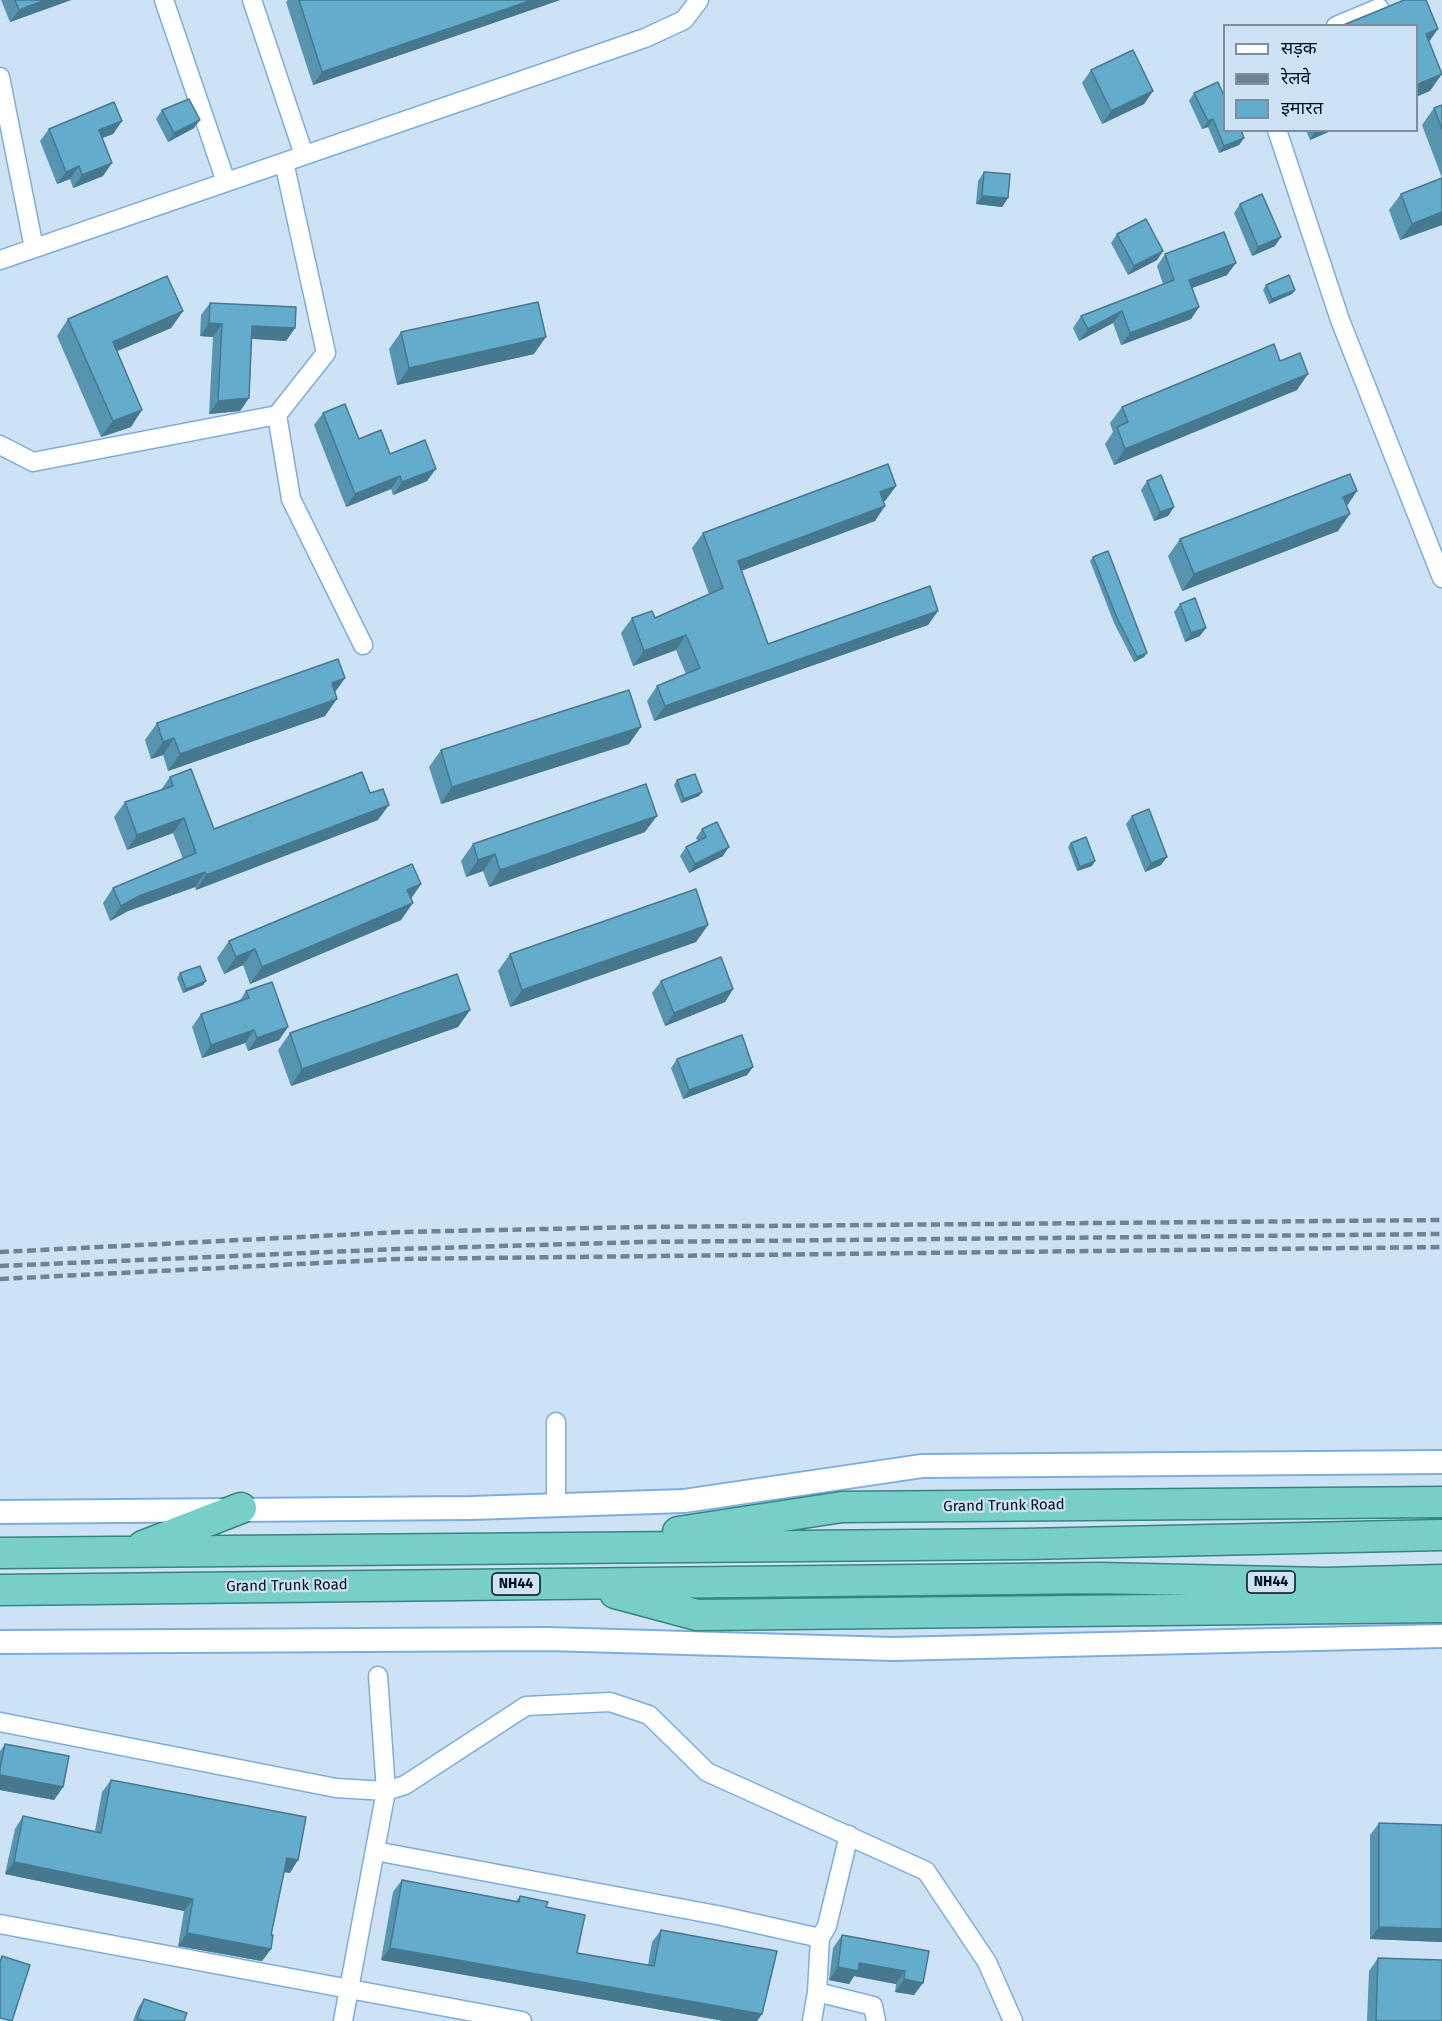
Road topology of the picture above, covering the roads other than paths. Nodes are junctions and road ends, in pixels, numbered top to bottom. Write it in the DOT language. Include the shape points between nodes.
graph roads {
  1 [pos="164,0"];
  2 [pos="252,0"];
  3 [pos="699,0"];
  4 [pos="1379,8"];
  5 [pos="1340,24"];
  6 [pos="0,77"];
  7 [pos="1278,132"];
  8 [pos="304,155"];
  9 [pos="284,162"];
  10 [pos="226,182"];
  11 [pos="34,248"];
  12 [pos="0,260"];
  13 [pos="277,416"];
  14 [pos="0,445"];
  15 [pos="1442,578"];
  16 [pos="363,645"];
  17 [pos="556,1422"];
  18 [pos="1442,1462"];
  19 [pos="1442,1502"];
  20 [pos="556,1505"];
  21 [pos="241,1508"];
  22 [pos="0,1512"];
  23 [pos="1442,1535"];
  24 [pos="568,1548"];
  25 [pos="127,1552"];
  26 [pos="0,1553"];
  27 [pos="1442,1580"];
  28 [pos="574,1583"];
  29 [pos="0,1590"];
  30 [pos="1442,1607"];
  31 [pos="1442,1636"];
  32 [pos="0,1642"];
  33 [pos="378,1676"];
  34 [pos="0,1722"];
  35 [pos="386,1791"];
  36 [pos="849,1835"];
  37 [pos="375,1851"];
  38 [pos="0,1924"];
  39 [pos="820,1938"];
  40 [pos="349,1991"];
  41 [pos="818,1992"];
  42 [pos="343,2021"];
  43 [pos="522,2021"];
  44 [pos="812,2021"];
  45 [pos="876,2021"];
  46 [pos="1013,2021"];
  1 -- 10 [label="street"];
  2 -- 8 [label="street"];
  3 -- 8 [label="street" via="684,20 645,38"];
  4 -- 5 [label="street"];
  6 -- 11 [label="street"];
  7 -- 15 [label="street" via="1340,320"];
  8 -- 9 [label="street"];
  9 -- 10 [label="street"];
  9 -- 13 [label="street" via="326,353"];
  10 -- 11 [label="street"];
  11 -- 12 [label="street"];
  13 -- 14 [label="street" via="33,462"];
  13 -- 16 [label="street" via="291,499"];
  17 -- 20 [label="street"];
  18 -- 20 [label="street" via="922,1466 684,1501"];
  19 -- 24 [label="highway, Grand Trunk Road" via="842,1507"];
  20 -- 21 [label="street"];
  21 -- 22 [label="street"];
  21 -- 25 [label="highway"];
  23 -- 24 [label="highway, Grand Trunk Road"];
  24 -- 25 [label="highway, Grand Trunk Road"];
  25 -- 26 [label="highway, Grand Trunk Road"];
  27 -- 28 [label="highway, Grand Trunk Road / NH44" via="1324,1583 1100,1578"];
  28 -- 29 [label="highway, Grand Trunk Road / NH44"];
  28 -- 30 [label="highway, Grand Trunk Road / NH44" via="697,1615"];
  31 -- 32 [label="street" via="893,1649 548,1639"];
  33 -- 35 [label="street"];
  34 -- 35 [label="street" via="336,1788"];
  35 -- 36 [label="street" via="405,1785 526,1706 610,1702 649,1715 707,1772"];
  35 -- 37 [label="street"];
  36 -- 39 [label="street" via="827,1926"];
  36 -- 46 [label="street" via="926,1871 987,1962"];
  37 -- 39 [label="street"];
  37 -- 40 [label="street"];
  38 -- 40 [label="street"];
  39 -- 41 [label="street"];
  40 -- 42 [label="street"];
  40 -- 43 [label="street"];
  41 -- 44 [label="street"];
  41 -- 45 [label="street" via="873,2006"];
}
